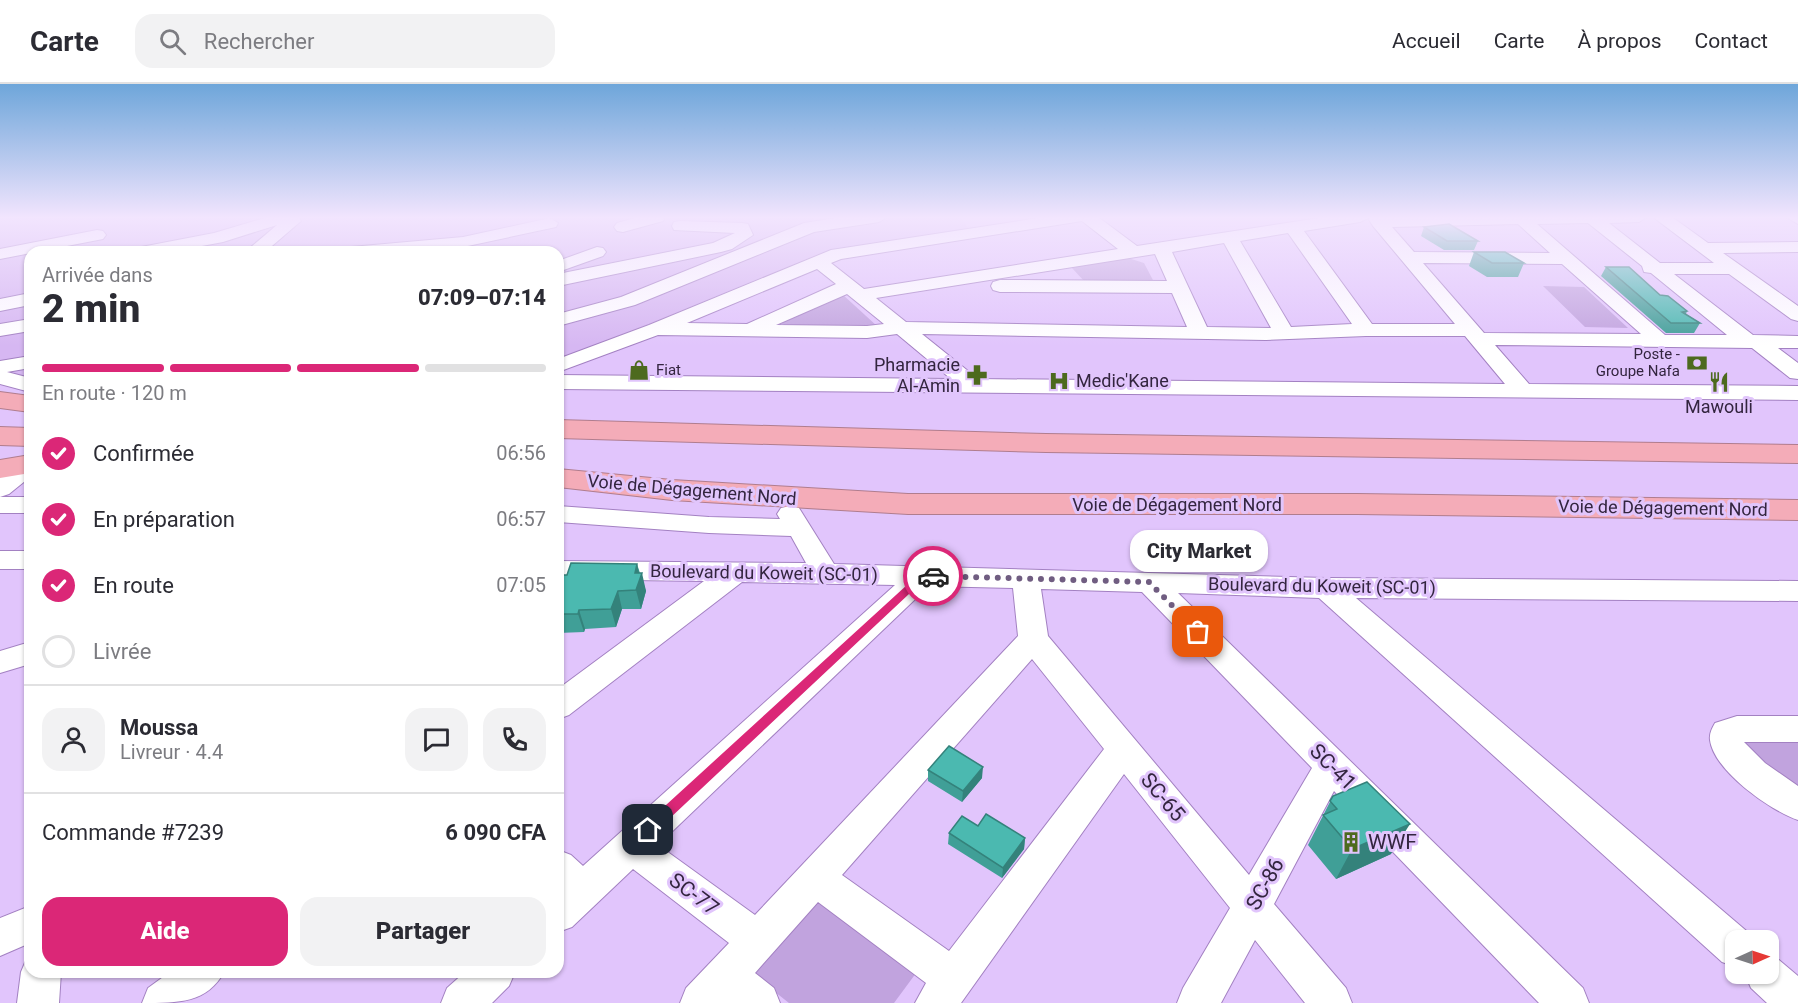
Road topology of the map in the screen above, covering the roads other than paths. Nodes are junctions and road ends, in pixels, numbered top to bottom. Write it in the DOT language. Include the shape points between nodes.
graph roads {
  1 [pos="657,260"];
  2 [pos="729,260"];
  3 [pos="821,260"];
  4 [pos="1082,260"];
  5 [pos="1166,260"];
  6 [pos="1242,260"];
  7 [pos="1316,260"];
  8 [pos="1411,260"];
  9 [pos="1471,260"];
  10 [pos="1568,260"];
  11 [pos="1646,260"];
  12 [pos="1720,260"];
  13 [pos="818,261"];
  14 [pos="1572,263"];
  15 [pos="1609,268"];
  16 [pos="1628,268"];
  17 [pos="1656,268"];
  18 [pos="1733,269"];
  19 [pos="564,279"];
  20 [pos="921,285"];
  21 [pos="1179,287"];
  22 [pos="854,291"];
  23 [pos="24,300"];
  24 [pos="628,301"];
  25 [pos="0,305"];
  26 [pos="1798,315"];
  27 [pos="564,318"];
  28 [pos="24,326"];
  29 [pos="661,327"];
  30 [pos="900,328"];
  31 [pos="0,330"];
  32 [pos="1366,330"];
  33 [pos="746,331"];
  34 [pos="1200,333"];
  35 [pos="1284,333"];
  36 [pos="1475,335"];
  37 [pos="1659,340"];
  38 [pos="1751,341"];
  39 [pos="1798,342"];
  40 [pos="24,344"];
  41 [pos="0,347"];
  42 [pos="24,363"];
  43 [pos="564,364"];
  44 [pos="0,368"];
  45 [pos="1798,373"];
  46 [pos="0,377"];
  47 [pos="564,382"];
  48 [pos="24,383"];
  49 [pos="973,386"];
  50 [pos="1522,390"];
  51 [pos="1798,393"];
  52 [pos="0,400"];
  53 [pos="24,403"];
  54 [pos="564,416"];
  55 [pos="0,421"];
  56 [pos="24,421"];
  57 [pos="564,429"];
  58 [pos="0,436"];
  59 [pos="24,437"];
  60 [pos="1046,443"];
  61 [pos="1798,454"];
  62 [pos="24,465"];
  63 [pos="0,469"];
  64 [pos="24,469"];
  65 [pos="564,479"];
  66 [pos="0,489"];
  67 [pos="564,495"];
  68 [pos="0,505"];
  69 [pos="24,505"];
  70 [pos="1028,505"];
  71 [pos="1798,510"];
  72 [pos="564,513"];
  73 [pos="793,518"];
  74 [pos="0,560"];
  75 [pos="24,560"];
  76 [pos="564,570"];
  77 [pos="734,573"];
  78 [pos="825,573"];
  79 [pos="922,576"];
  80 [pos="1026,578"];
  81 [pos="1149,582"];
  82 [pos="1326,588"];
  83 [pos="1798,591"];
  84 [pos="1033,639"];
  85 [pos="24,654"];
  86 [pos="0,662"];
  87 [pos="571,687"];
  88 [pos="1798,729"];
  89 [pos="1123,750"];
  90 [pos="1331,765"];
  91 [pos="1798,805"];
  92 [pos="631,846"];
  93 [pos="815,878"];
  94 [pos="566,890"];
  95 [pos="1253,906"];
  96 [pos="24,927"];
  97 [pos="0,937"];
  98 [pos="1725,938"];
  99 [pos="758,941"];
  100 [pos="40,978"];
  101 [pos="196,978"];
  102 [pos="489,978"];
  103 [pos="1776,984"];
  104 [pos="713,989"];
  105 [pos="945,991"];
  106 [pos="38,1003"];
  107 [pos="163,1003"];
  108 [pos="462,1003"];
  109 [pos="759,1003"];
  110 [pos="1198,1003"];
  111 [pos="1331,1003"];
  112 [pos="1568,1003"];
  113 [pos="1798,1003"];
  1 -- 19 [label="street"];
  2 -- 24 [label="street"];
  3 -- 13 [label="street"];
  4 -- 20 [label="street"];
  5 -- 21 [label="street"];
  6 -- 35 [label="street"];
  7 -- 32 [label="street"];
  8 -- 36 [label="street"];
  9 -- 14 [label="street"];
  10 -- 14 [label="street"];
  11 -- 17 [label="street"];
  12 -- 18 [label="street"];
  13 -- 22 [label="street"];
  13 -- 29 [label="street"];
  14 -- 15 [label="street"];
  14 -- 37 [label="street"];
  16 -- 17 [label="street"];
  17 -- 18 [label="street"];
  17 -- 38 [label="street"];
  18 -- 26 [label="street"];
  20 -- 21 [label="street"];
  20 -- 22 [label="street"];
  21 -- 34 [label="street"];
  22 -- 30 [label="street"];
  22 -- 33 [label="street"];
  23 -- 25 [label="street"];
  24 -- 27 [label="street"];
  24 -- 29 [label="street"];
  28 -- 31 [label="street"];
  29 -- 33 [label="street"];
  29 -- 43 [label="street"];
  30 -- 33 [label="street" via="867,332"];
  30 -- 34 [label="street"];
  30 -- 49 [label="street"];
  32 -- 35 [label="street"];
  32 -- 36 [label="street"];
  34 -- 35 [label="street"];
  36 -- 37 [label="street"];
  36 -- 50 [label="street"];
  37 -- 38 [label="street"];
  38 -- 39 [label="street"];
  38 -- 45 [label="street"];
  40 -- 41 [label="street"];
  42 -- 44 [label="street"];
  46 -- 48 [label="street"];
  47 -- 49 [label="street"];
  49 -- 50 [label="street"];
  50 -- 51 [label="street"];
  52 -- 53 [label="highway"];
  54 -- 60 [label="highway" via="967,433"];
  55 -- 56 [label="highway"];
  57 -- 60 [label="highway"];
  58 -- 59 [label="highway"];
  60 -- 61 [label="highway"];
  62 -- 63 [label="highway"];
  64 -- 66 [label="street"];
  65 -- 70 [label="highway, Voie de Dégagement Nord" via="809,500"];
  67 -- 73 [label="highway"];
  68 -- 69 [label="street"];
  70 -- 71 [label="highway, Voie de Dégagement Nord" via="1357,504"];
  70 -- 73 [label="highway"];
  72 -- 73 [label="street" via="709,525"];
  73 -- 78 [label="street"];
  74 -- 75 [label="street"];
  76 -- 77 [label="street, Boulevard du Koweit (SC-01)"];
  77 -- 78 [label="street, Boulevard du Koweit (SC-01)"];
  77 -- 87 [label="street"];
  78 -- 79 [label="street, Boulevard du Koweit (SC-01)"];
  79 -- 80 [label="street, Boulevard du Koweit (SC-01)"];
  79 -- 92 [label="street"];
  80 -- 81 [label="street, Boulevard du Koweit (SC-01)"];
  80 -- 84 [label="street"];
  81 -- 82 [label="street, Boulevard du Koweit (SC-01)"];
  81 -- 90 [label="street, SC-41"];
  82 -- 83 [label="street, Boulevard du Koweit (SC-01)"];
  82 -- 98 [label="street"];
  84 -- 89 [label="street, SC-65"];
  84 -- 93 [label="street"];
  85 -- 86 [label="street"];
  88 -- 91 [label="street" via="1737,729 1727,732 1725,739 1738,760"];
  89 -- 95 [label="street, SC-65"];
  89 -- 105 [label="street"];
  90 -- 95 [label="street, SC-86"];
  90 -- 112 [label="street, SC-41"];
  92 -- 94 [label="street"];
  92 -- 99 [label="street, SC-77"];
  93 -- 99 [label="street"];
  93 -- 105 [label="street"];
  95 -- 110 [label="street, SC-86"];
  95 -- 111 [label="street, SC-65"];
  96 -- 97 [label="street"];
  99 -- 104 [label="street"];
  100 -- 106 [label="street"];
  101 -- 107 [label="street"];
  102 -- 108 [label="street"];
  103 -- 113 [label="street"];
  104 -- 109 [label="street"];
}
